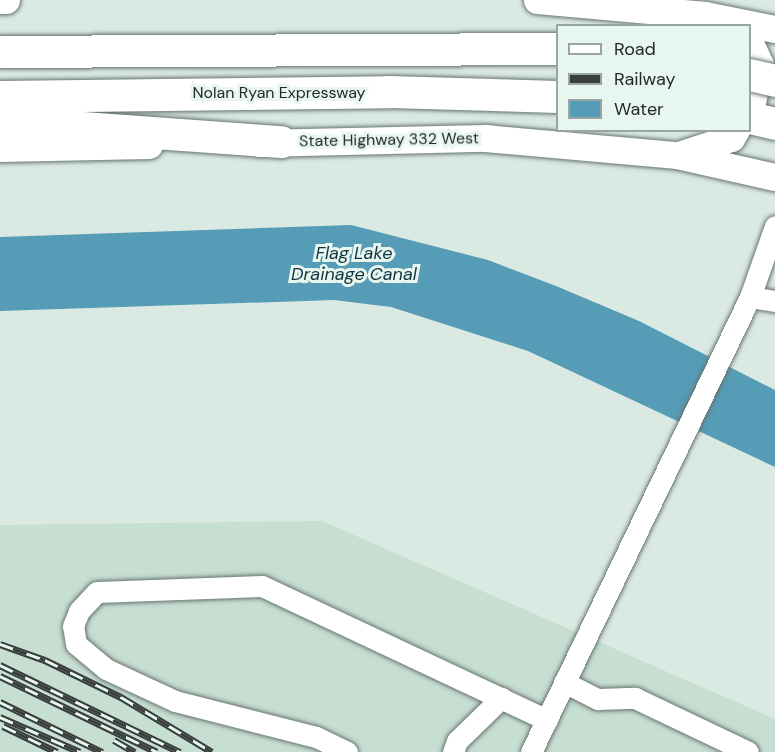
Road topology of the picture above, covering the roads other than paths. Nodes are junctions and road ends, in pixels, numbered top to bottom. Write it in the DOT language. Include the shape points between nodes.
graph roads {
  1 [pos="0,0"];
  2 [pos="6,0"];
  3 [pos="537,0"];
  4 [pos="585,1"];
  5 [pos="714,20"];
  6 [pos="741,24"];
  7 [pos="751,25"];
  8 [pos="775,29"];
  9 [pos="751,45"];
  10 [pos="552,49"];
  11 [pos="0,52"];
  12 [pos="751,75"];
  13 [pos="775,81"];
  14 [pos="0,97"];
  15 [pos="552,97"];
  16 [pos="751,107"];
  17 [pos="751,118"];
  18 [pos="0,122"];
  19 [pos="775,124"];
  20 [pos="735,132"];
  21 [pos="281,142"];
  22 [pos="0,148"];
  23 [pos="676,155"];
  24 [pos="775,177"];
  25 [pos="775,226"];
  26 [pos="750,297"];
  27 [pos="775,301"];
  28 [pos="564,682"];
  29 [pos="501,698"];
  30 [pos="547,720"];
  31 [pos="347,752"];
  32 [pos="453,752"];
  33 [pos="531,752"];
  34 [pos="748,752"];
  1 -- 2 [label="main road"];
  3 -- 4 [label="main road"];
  4 -- 5 [label="main road"];
  5 -- 6 [label="main road"];
  7 -- 8 [label="main road"];
  9 -- 16 [label="main road" via="760,64"];
  10 -- 11 [label="highway"];
  12 -- 13 [label="highway, bridge"];
  14 -- 15 [label="highway, Nolan Ryan Expressway" via="389,92"];
  17 -- 19 [label="highway"];
  18 -- 21 [label="highway"];
  20 -- 23 [label="main road" via="731,138"];
  21 -- 22 [label="main road, State Highway 332 West"];
  21 -- 23 [label="main road, State Highway 332 West" via="485,138"];
  23 -- 24 [label="main road, State Highway 332 West"];
  25 -- 26 [label="street"];
  26 -- 27 [label="street"];
  26 -- 28 [label="street"];
  28 -- 30 [label="street"];
  28 -- 34 [label="street" via="598,699 635,698"];
  29 -- 30 [label="street"];
  29 -- 31 [label="street" via="262,586 97,592 79,611 73,626 76,644 106,669 175,700 316,737"];
  29 -- 32 [label="street" via="458,741"];
  30 -- 33 [label="street"];
}
